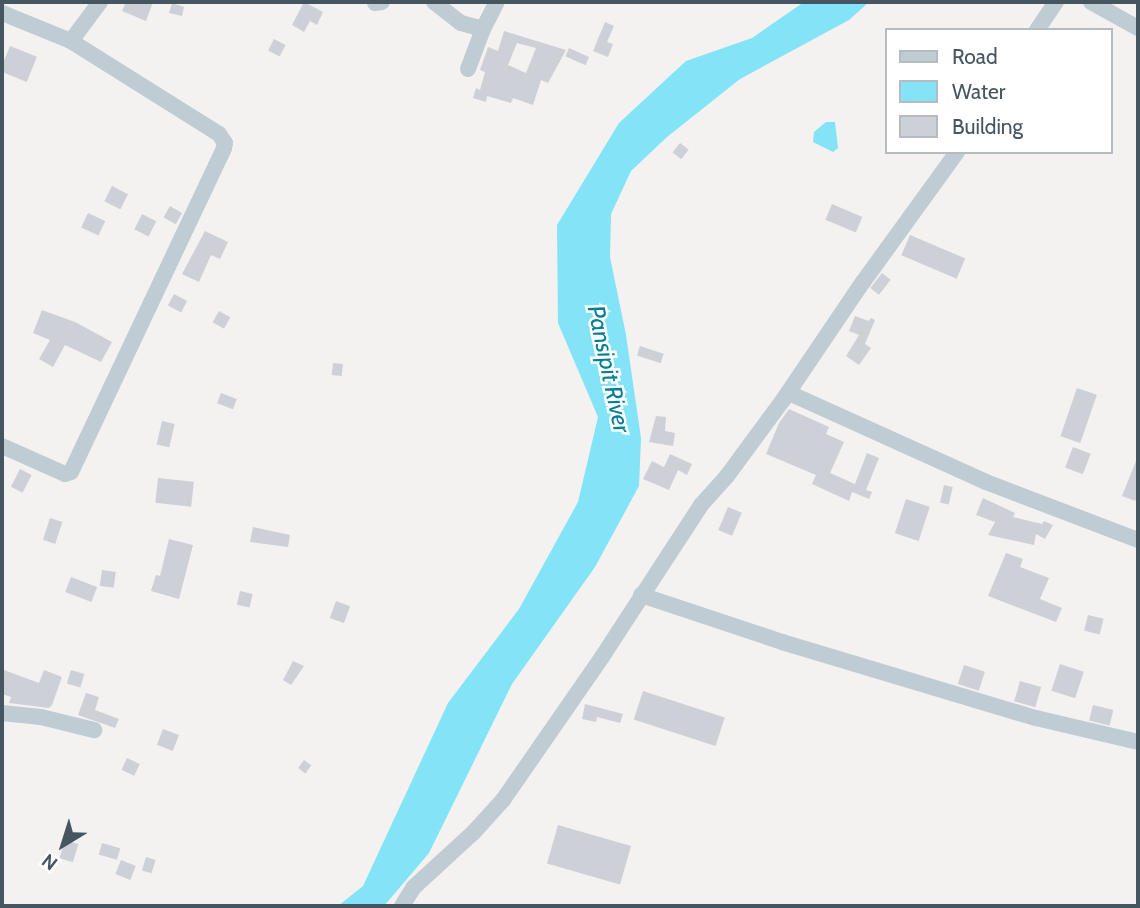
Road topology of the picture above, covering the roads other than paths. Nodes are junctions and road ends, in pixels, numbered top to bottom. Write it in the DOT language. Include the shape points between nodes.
graph roads {
  1 [pos="100,2"];
  2 [pos="434,2"];
  3 [pos="497,2"];
  4 [pos="1056,2"];
  5 [pos="1091,2"];
  6 [pos="2,13"];
  7 [pos="1138,27"];
  8 [pos="1038,28"];
  9 [pos="483,29"];
  10 [pos="71,41"];
  11 [pos="468,68"];
  12 [pos="956,154"];
  13 [pos="789,393"];
  14 [pos="2,446"];
  15 [pos="1138,540"];
  16 [pos="641,595"];
  17 [pos="2,713"];
  18 [pos="94,730"];
  19 [pos="1138,742"];
  20 [pos="402,906"];
  1 -- 10 [label="street"];
  2 -- 9 [label="street" via="461,23"];
  3 -- 9 [label="street"];
  4 -- 8 [label="street"];
  5 -- 7 [label="street"];
  6 -- 10 [label="street"];
  9 -- 11 [label="street"];
  10 -- 14 [label="street" via="219,134 225,143 71,472 65,474"];
  12 -- 13 [label="street"];
  13 -- 15 [label="street" via="986,482"];
  13 -- 16 [label="street" via="701,505"];
  16 -- 19 [label="street" via="1036,718"];
  16 -- 20 [label="street" via="503,800 414,887"];
  17 -- 18 [label="street"];
}
